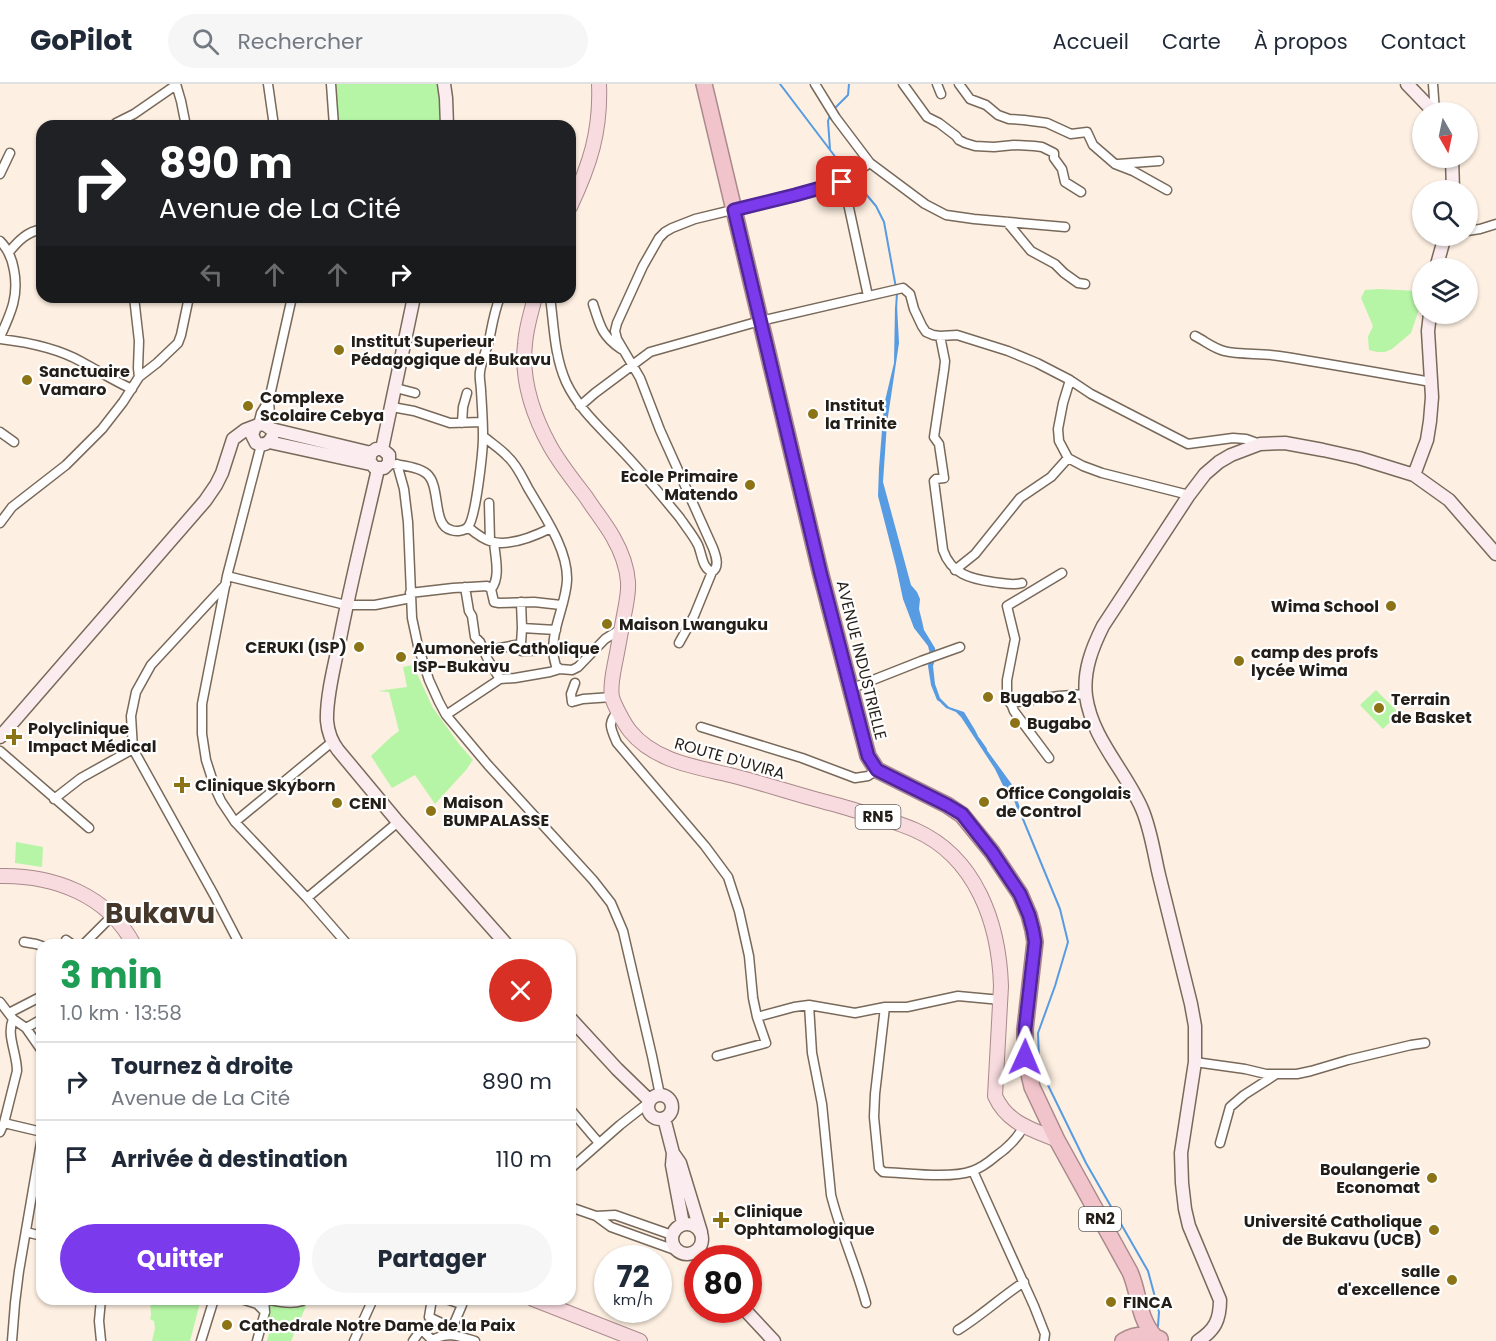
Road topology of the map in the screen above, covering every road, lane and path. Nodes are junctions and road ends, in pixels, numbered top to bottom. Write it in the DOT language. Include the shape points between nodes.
graph roads {
  1 [pos="176,84"];
  2 [pos="268,84"];
  3 [pos="331,84"];
  4 [pos="444,84"];
  5 [pos="599,84"];
  6 [pos="704,84"];
  7 [pos="815,84"];
  8 [pos="903,84"];
  9 [pos="937,84"];
  10 [pos="959,84"];
  11 [pos="1407,84"];
  12 [pos="1433,84"];
  13 [pos="940,94"];
  14 [pos="1426,102"];
  15 [pos="1434,102"];
  16 [pos="122,120"];
  17 [pos="185,120"];
  18 [pos="273,120"];
  19 [pos="334,120"];
  20 [pos="447,120"];
  21 [pos="10,153"];
  22 [pos="1159,161"];
  23 [pos="870,163"];
  24 [pos="1115,164"];
  25 [pos="0,174"];
  26 [pos="848,178"];
  27 [pos="1167,190"];
  28 [pos="1081,192"];
  29 [pos="576,193"];
  30 [pos="734,210"];
  31 [pos="1007,222"];
  32 [pos="1496,224"];
  33 [pos="1065,227"];
  34 [pos="1478,229"];
  35 [pos="36,230"];
  36 [pos="0,241"];
  37 [pos="9,252"];
  38 [pos="1085,284"];
  39 [pos="868,296"];
  40 [pos="135,303"];
  41 [pos="188,303"];
  42 [pos="291,303"];
  43 [pos="413,303"];
  44 [pos="498,303"];
  45 [pos="533,303"];
  46 [pos="551,303"];
  47 [pos="593,304"];
  48 [pos="760,321"];
  49 [pos="1429,324"];
  50 [pos="940,336"];
  51 [pos="1195,336"];
  52 [pos="0,338"];
  53 [pos="622,349"];
  54 [pos="633,364"];
  55 [pos="139,377"];
  56 [pos="1070,380"];
  57 [pos="1431,382"];
  58 [pos="396,388"];
  59 [pos="132,389"];
  60 [pos="415,393"];
  61 [pos="467,393"];
  62 [pos="580,406"];
  63 [pos="392,407"];
  64 [pos="482,422"];
  65 [pos="462,423"];
  66 [pos="0,432"];
  67 [pos="262,433"];
  68 [pos="483,436"];
  69 [pos="14,442"];
  70 [pos="1260,444"];
  71 [pos="1068,458"];
  72 [pos="381,460"];
  73 [pos="1414,475"];
  74 [pos="1190,495"];
  75 [pos="489,503"];
  76 [pos="0,523"];
  77 [pos="468,527"];
  78 [pos="551,528"];
  79 [pos="492,542"];
  80 [pos="1496,554"];
  81 [pos="955,570"];
  82 [pos="711,572"];
  83 [pos="1062,573"];
  84 [pos="227,580"];
  85 [pos="1022,584"];
  86 [pos="465,587"];
  87 [pos="491,589"];
  88 [pos="410,596"];
  89 [pos="520,602"];
  90 [pos="346,605"];
  91 [pos="561,605"];
  92 [pos="522,628"];
  93 [pos="621,629"];
  94 [pos="556,630"];
  95 [pos="679,643"];
  96 [pos="521,644"];
  97 [pos="960,647"];
  98 [pos="553,650"];
  99 [pos="484,651"];
  100 [pos="560,669"];
  101 [pos="500,679"];
  102 [pos="575,683"];
  103 [pos="850,689"];
  104 [pos="1086,694"];
  105 [pos="1010,703"];
  106 [pos="616,704"];
  107 [pos="446,715"];
  108 [pos="701,727"];
  109 [pos="0,737"];
  110 [pos="332,742"];
  111 [pos="133,749"];
  112 [pos="0,752"];
  113 [pos="1050,758"];
  114 [pos="877,770"];
  115 [pos="54,799"];
  116 [pos="235,822"];
  117 [pos="398,822"];
  118 [pos="89,828"];
  119 [pos="0,876"];
  120 [pos="307,898"];
  121 [pos="113,915"];
  122 [pos="89,939"];
  123 [pos="131,939"];
  124 [pos="237,939"];
  125 [pos="343,939"];
  126 [pos="502,939"];
  127 [pos="24,942"];
  128 [pos="36,944"];
  129 [pos="36,1000"];
  130 [pos="1001,1000"];
  131 [pos="0,1004"];
  132 [pos="809,1005"];
  133 [pos="885,1007"];
  134 [pos="11,1016"];
  135 [pos="757,1017"];
  136 [pos="36,1022"];
  137 [pos="576,1025"];
  138 [pos="26,1028"];
  139 [pos="36,1042"];
  140 [pos="1425,1044"];
  141 [pos="717,1056"];
  142 [pos="1195,1062"];
  143 [pos="1276,1075"];
  144 [pos="652,1099"];
  145 [pos="576,1116"];
  146 [pos="664,1118"];
  147 [pos="4,1123"];
  148 [pos="1024,1126"];
  149 [pos="36,1131"];
  150 [pos="0,1132"];
  151 [pos="1057,1140"];
  152 [pos="600,1143"];
  153 [pos="1220,1143"];
  154 [pos="674,1153"];
  155 [pos="576,1164"];
  156 [pos="973,1171"];
  157 [pos="36,1173"];
  158 [pos="576,1209"];
  159 [pos="596,1216"];
  160 [pos="683,1224"];
  161 [pos="26,1232"];
  162 [pos="36,1234"];
  163 [pos="672,1235"];
  164 [pos="701,1236"];
  165 [pos="704,1245"];
  166 [pos="679,1252"];
  167 [pos="684,1255"];
  168 [pos="1024,1282"];
  169 [pos="1138,1300"];
  170 [pos="866,1303"];
  171 [pos="100,1305"];
  172 [pos="212,1305"];
  173 [pos="258,1305"];
  174 [pos="264,1305"];
  175 [pos="370,1305"];
  176 [pos="431,1305"];
  177 [pos="462,1305"];
  178 [pos="548,1305"];
  179 [pos="265,1312"];
  180 [pos="757,1323"];
  181 [pos="958,1330"];
  182 [pos="1127,1339"];
  183 [pos="1160,1339"];
  184 [pos="432,1340"];
  185 [pos="12,1341"];
  186 [pos="101,1341"];
  187 [pos="201,1341"];
  188 [pos="257,1341"];
  189 [pos="354,1341"];
  190 [pos="413,1341"];
  191 [pos="475,1341"];
  192 [pos="640,1341"];
  193 [pos="774,1341"];
  194 [pos="1044,1341"];
  195 [pos="1198,1341"];
  1 -- 16 [label="street"];
  1 -- 17 [label="street"];
  2 -- 18 [label="street"];
  3 -- 19 [label="street"];
  4 -- 20 [label="street"];
  5 -- 29 [label="main road" via="597,134"];
  6 -- 30 [label="highway, AVENUE INDUSTRIELLE"];
  7 -- 23 [label="street"];
  8 -- 28 [label="street" via="927,117 959,140 975,146 1042,147 1054,153 1065,182"];
  9 -- 13 [label="street"];
  10 -- 24 [label="street" via="970,99 998,115 1047,123 1071,134 1087,132 1093,145"];
  11 -- 14 [label="street"];
  12 -- 15 [label="street"];
  21 -- 25 [label="street"];
  22 -- 24 [label="street"];
  23 -- 26 [label="street"];
  23 -- 31 [label="street" via="946,215"];
  24 -- 27 [label="street"];
  26 -- 30 [label="street"];
  26 -- 39 [label="street" via="846,194"];
  30 -- 48 [label="highway, AVENUE INDUSTRIELLE"];
  30 -- 53 [label="street" via="682,223 659,238 617,323 615,331"];
  31 -- 33 [label="street"];
  31 -- 38 [label="street" via="1031,251"];
  32 -- 34 [label="street"];
  35 -- 37 [label="street" via="21,238"];
  36 -- 37 [label="street"];
  37 -- 52 [label="street" via="16,278 15,300"];
  39 -- 48 [label="street"];
  39 -- 50 [label="street" via="903,288 910,294 926,332"];
  40 -- 55 [label="street"];
  41 -- 55 [label="street" via="178,343"];
  42 -- 67 [label="street" via="268,400 270,415"];
  43 -- 58 [label="street"];
  44 -- 64 [label="street" via="480,373"];
  45 -- 93 [label="main road" via="524,346 530,398 550,446 618,546 628,584"];
  46 -- 62 [label="street" via="561,369"];
  47 -- 53 [label="street" via="600,326"];
  48 -- 54 [label="street" via="650,352"];
  48 -- 103 [label="highway, AVENUE INDUSTRIELLE"];
  49 -- 57 [label="street"];
  50 -- 56 [label="street" via="957,335 1008,351"];
  50 -- 81 [label="street" via="945,361 934,437 939,444 944,478 934,481 943,550"];
  51 -- 57 [label="street" via="1226,351 1283,356"];
  52 -- 59 [label="street" via="63,354"];
  53 -- 54 [label="street"];
  54 -- 62 [label="street"];
  54 -- 82 [label="street" via="713,548 717,561"];
  55 -- 59 [label="street"];
  56 -- 70 [label="street" via="1188,444 1233,438"];
  56 -- 71 [label="street" via="1058,429"];
  57 -- 73 [label="street" via="1427,440"];
  58 -- 60 [label="street"];
  58 -- 63 [label="street"];
  59 -- 76 [label="street" via="102,429 66,465 12,507"];
  61 -- 65 [label="street"];
  62 -- 82 [label="street" via="680,518"];
  63 -- 65 [label="street"];
  63 -- 72 [label="street"];
  64 -- 65 [label="street"];
  64 -- 68 [label="street"];
  66 -- 69 [label="street"];
  67 -- 72 [label="street"];
  67 -- 84 [label="street"];
  67 -- 109 [label="street" via="238,434 233,438 222,473 205,501"];
  68 -- 77 [label="street"];
  68 -- 78 [label="street" via="514,464"];
  70 -- 73 [label="street" via="1285,443 1323,450"];
  70 -- 74 [label="street" via="1220,462 1205,474"];
  71 -- 74 [label="street" via="1102,472"];
  71 -- 81 [label="street" via="1051,477 1020,498 975,554"];
  72 -- 77 [label="street" via="427,474 443,525 457,531"];
  72 -- 88 [label="street" via="404,489"];
  72 -- 90 [label="street"];
  73 -- 80 [label="street" via="1449,500"];
  74 -- 104 [label="street" via="1093,645"];
  75 -- 79 [label="street"];
  77 -- 79 [label="street"];
  78 -- 79 [label="street" via="510,542"];
  78 -- 91 [label="street" via="566,569"];
  79 -- 87 [label="street" via="496,576"];
  81 -- 85 [label="street" via="982,581"];
  82 -- 95 [label="street"];
  83 -- 105 [label="street" via="1007,606 1015,639 1007,680"];
  84 -- 90 [label="street"];
  84 -- 111 [label="street" via="152,665 136,692 131,716"];
  84 -- 116 [label="street" via="202,704 202,734 215,788"];
  86 -- 87 [label="street"];
  86 -- 88 [label="street"];
  86 -- 99 [label="street" via="475,637"];
  87 -- 89 [label="street" via="494,602"];
  88 -- 90 [label="street" via="375,605"];
  88 -- 107 [label="street" via="418,646"];
  89 -- 91 [label="street"];
  89 -- 92 [label="street"];
  90 -- 110 [label="street" via="327,718"];
  91 -- 94 [label="street"];
  92 -- 94 [label="street"];
  92 -- 96 [label="street"];
  93 -- 100 [label="street" via="605,639 578,667"];
  93 -- 106 [label="main road" via="613,675"];
  94 -- 98 [label="street"];
  96 -- 98 [label="street" via="522,651"];
  96 -- 99 [label="street"];
  97 -- 103 [label="street"];
  98 -- 100 [label="street"];
  99 -- 101 [label="street"];
  100 -- 101 [label="street"];
  101 -- 107 [label="street"];
  102 -- 106 [label="street" via="572,702 583,699"];
  103 -- 114 [label="highway, AVENUE INDUSTRIELLE" via="868,756"];
  104 -- 105 [label="street"];
  104 -- 142 [label="street" via="1097,733 1145,819 1191,1004"];
  105 -- 113 [label="street"];
  106 -- 130 [label="main road, ROUTE D'UVIRA / RN5" via="629,730 664,756 874,816 915,830 940,844 974,881 991,919 1001,972"];
  106 -- 135 [label="street" via="611,728 616,743 728,877 749,956"];
  107 -- 144 [label="street" via="610,903 627,944 652,1056"];
  108 -- 114 [label="street" via="855,778"];
  110 -- 116 [label="street"];
  110 -- 117 [label="street"];
  111 -- 115 [label="street" via="81,778"];
  111 -- 124 [label="street"];
  112 -- 115 [label="street"];
  114 -- 151 [label="highway, RN2" via="962,814 1025,903 1035,942 1025,1057 1032,1087"];
  115 -- 118 [label="street"];
  116 -- 120 [label="street"];
  117 -- 120 [label="street"];
  117 -- 126 [label="street"];
  119 -- 121 [label="main road" via="39,878 59,884 85,895"];
  120 -- 125 [label="street"];
  121 -- 122 [label="street"];
  121 -- 123 [label="main road"];
  127 -- 128 [label="street"];
  129 -- 134 [label="street"];
  130 -- 133 [label="street" via="958,996 906,1007"];
  130 -- 148 [label="main road, ROUTE D'UVIRA / RN5" via="995,1096 1002,1110"];
  131 -- 134 [label="street"];
  132 -- 133 [label="street" via="855,1013"];
  132 -- 135 [label="street"];
  132 -- 170 [label="street" via="831,1195"];
  133 -- 156 [label="street" via="874,1094 879,1168 883,1172 933,1175"];
  134 -- 138 [label="street"];
  134 -- 147 [label="street" via="17,1071"];
  135 -- 141 [label="street" via="766,1043"];
  136 -- 138 [label="street"];
  137 -- 144 [label="street" via="617,1069"];
  138 -- 139 [label="street"];
  140 -- 143 [label="street" via="1297,1074"];
  142 -- 143 [label="street"];
  142 -- 195 [label="street" via="1181,1152 1182,1183 1189,1226 1220,1300 1214,1328"];
  143 -- 153 [label="street" via="1230,1107"];
  144 -- 146 [label="street" via="648,1111 653,1117"];
  144 -- 146 [label="street" via="667,1096 672,1103 671,1112"];
  144 -- 152 [label="street"];
  145 -- 152 [label="street"];
  146 -- 154 [label="street"];
  147 -- 149 [label="street"];
  147 -- 150 [label="street"];
  148 -- 151 [label="main road, ROUTE D'UVIRA / RN5"];
  148 -- 156 [label="street" via="1010,1147"];
  151 -- 169 [label="highway, RN2" via="1130,1272"];
  152 -- 155 [label="street"];
  154 -- 160 [label="street" via="672,1165"];
  154 -- 164 [label="street"];
  156 -- 168 [label="street"];
  157 -- 161 [label="street"];
  158 -- 159 [label="street"];
  159 -- 163 [label="street" via="615,1215"];
  159 -- 166 [label="street" via="611,1227"];
  160 -- 163 [label="street"];
  160 -- 164 [label="street" via="694,1226"];
  161 -- 162 [label="street"];
  161 -- 185 [label="street"];
  163 -- 166 [label="street" via="672,1244"];
  164 -- 165 [label="street"];
  164 -- 166 [label="street" via="698,1251"];
  166 -- 167 [label="street"];
  168 -- 181 [label="street"];
  168 -- 194 [label="street" via="1045,1334"];
  169 -- 182 [label="highway, RN2" via="1135,1331"];
  169 -- 183 [label="highway, RN2" via="1148,1329"];
  171 -- 186 [label="street"];
  172 -- 187 [label="street"];
  173 -- 179 [label="street"];
  174 -- 179 [label="street"];
  175 -- 189 [label="street"];
  176 -- 177 [label="street" via="429,1317 450,1327"];
  178 -- 192 [label="main road"];
  179 -- 188 [label="street"];
  180 -- 193 [label="street"];
  182 -- 183 [label="highway" via="1143,1335"];
  184 -- 190 [label="street" via="420,1331"];
  184 -- 191 [label="street" via="447,1335"];
}
